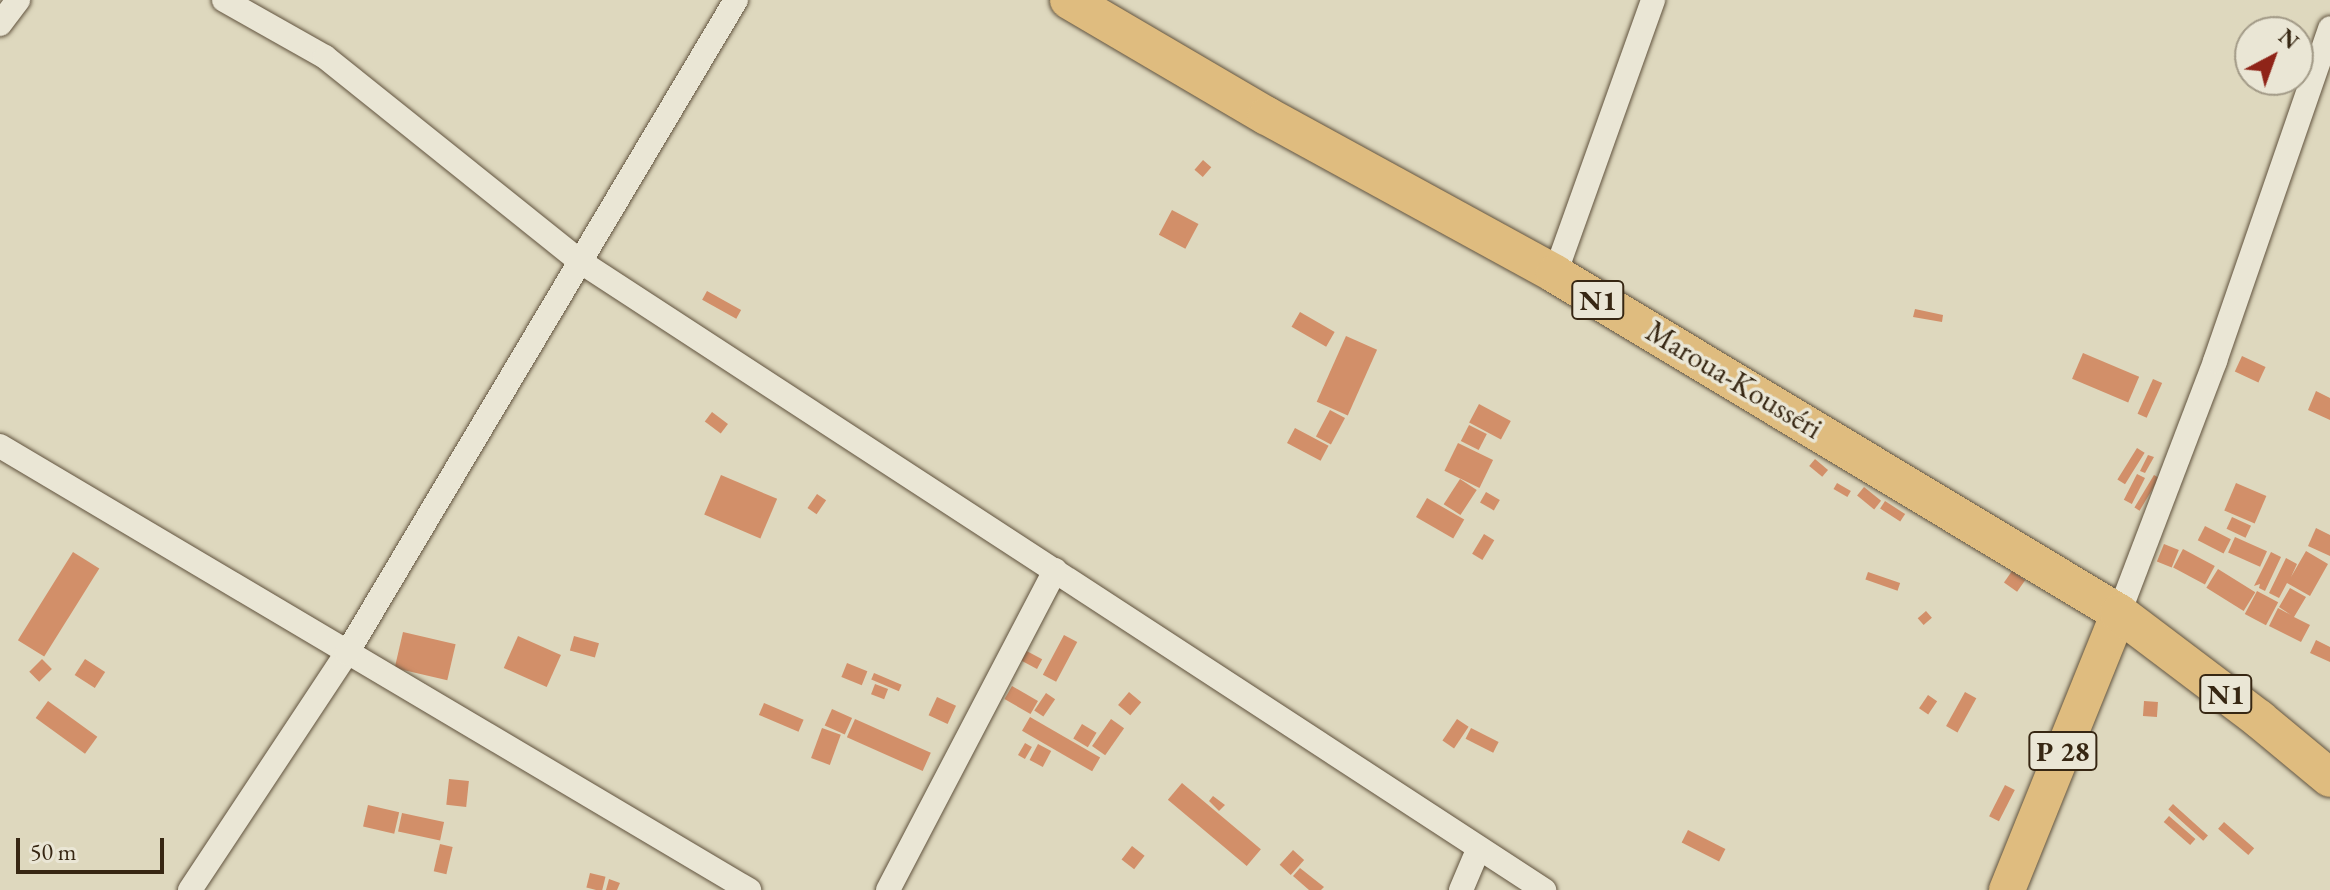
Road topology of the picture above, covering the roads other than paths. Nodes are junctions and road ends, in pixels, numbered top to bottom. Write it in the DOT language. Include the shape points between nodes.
graph roads {
  1 [pos="18,0"];
  2 [pos="224,0"];
  3 [pos="736,0"];
  4 [pos="1069,0"];
  5 [pos="1653,0"];
  6 [pos="0,24"];
  7 [pos="2330,28"];
  8 [pos="2326,57"];
  9 [pos="581,262"];
  10 [pos="1555,274"];
  11 [pos="0,446"];
  12 [pos="1055,570"];
  13 [pos="2119,613"];
  14 [pos="347,653"];
  15 [pos="2330,778"];
  16 [pos="1478,850"];
  17 [pos="190,890"];
  18 [pos="749,890"];
  19 [pos="888,890"];
  20 [pos="1461,890"];
  21 [pos="1544,890"];
  22 [pos="2007,890"];
  1 -- 6 [label="street"];
  2 -- 9 [label="street" via="325,57"];
  3 -- 9 [label="street"];
  4 -- 10 [label="highway, Maroua-Kousséri / N1"];
  5 -- 10 [label="street"];
  7 -- 8 [label="street"];
  8 -- 13 [label="street"];
  9 -- 12 [label="street"];
  9 -- 14 [label="street"];
  10 -- 13 [label="highway, Maroua-Kousséri / N1"];
  11 -- 14 [label="street"];
  12 -- 16 [label="street"];
  12 -- 19 [label="street"];
  13 -- 15 [label="highway, Maroua-Kousséri / N1"];
  13 -- 22 [label="main road, P 28"];
  14 -- 17 [label="street"];
  14 -- 18 [label="street"];
  16 -- 20 [label="street"];
  16 -- 21 [label="street"];
}
